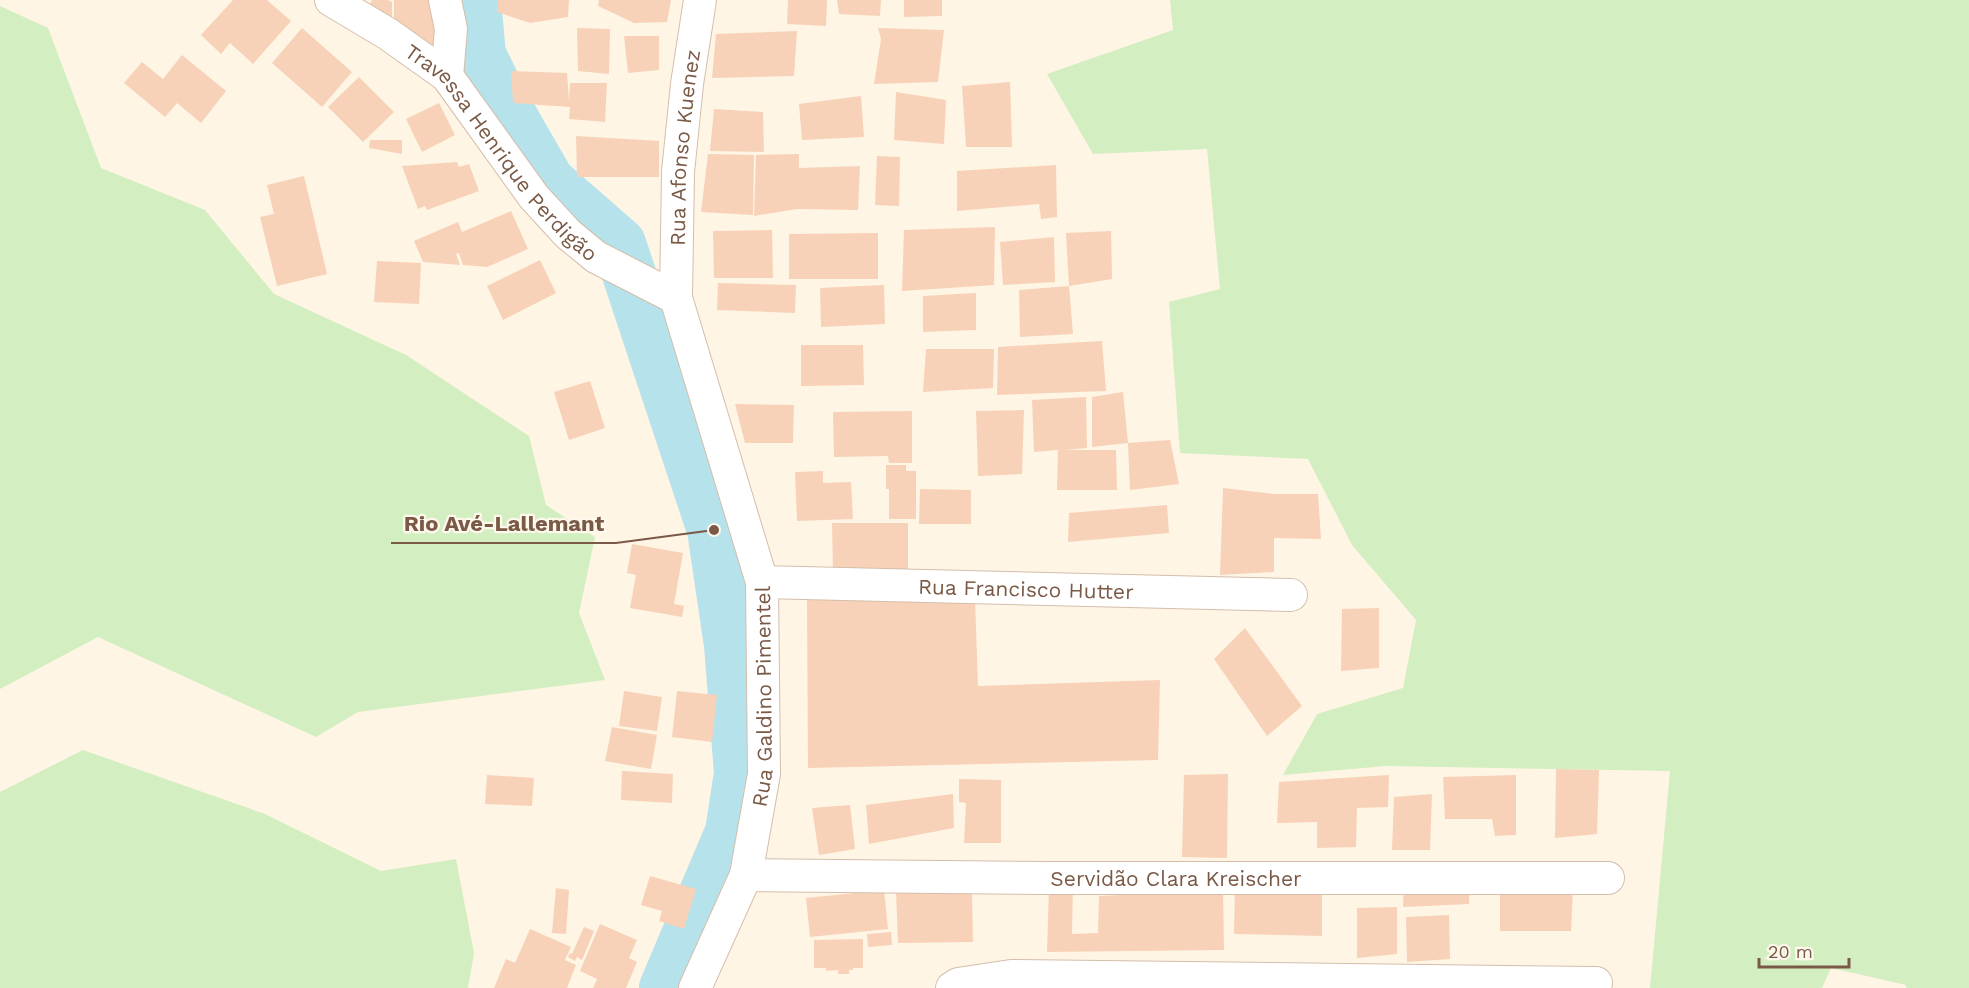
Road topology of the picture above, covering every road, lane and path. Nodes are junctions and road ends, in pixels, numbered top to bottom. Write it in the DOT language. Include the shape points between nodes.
graph roads {
  1 [pos="331,0"];
  2 [pos="445,0"];
  3 [pos="700,0"];
  4 [pos="447,76"];
  5 [pos="674,297"];
  6 [pos="762,582"];
  7 [pos="1291,595"];
  8 [pos="746,875"];
  9 [pos="1608,878"];
  10 [pos="1162,982"];
  11 [pos="1596,983"];
  12 [pos="695,988"];
  13 [pos="952,988"];
  1 -- 4 [label="street, Travessa Henrique Perdigão"];
  2 -- 4 [label="street" via="451,29"];
  3 -- 5 [label="street, Rua Afonso Kuenez" via="678,172"];
  4 -- 5 [label="street, Travessa Henrique Perdigão" via="534,197 568,234 596,257"];
  5 -- 6 [label="street, Rua Galdino Pimentel"];
  6 -- 7 [label="street, Rua Francisco Hutter"];
  6 -- 8 [label="street, Rua Galdino Pimentel" via="764,774"];
  8 -- 9 [label="street, Servidão Clara Kreischer"];
  8 -- 12 [label="street, Rua Galdino Pimentel"];
  10 -- 11 [label="street"];
  10 -- 13 [label="street" via="1011,976"];
}
